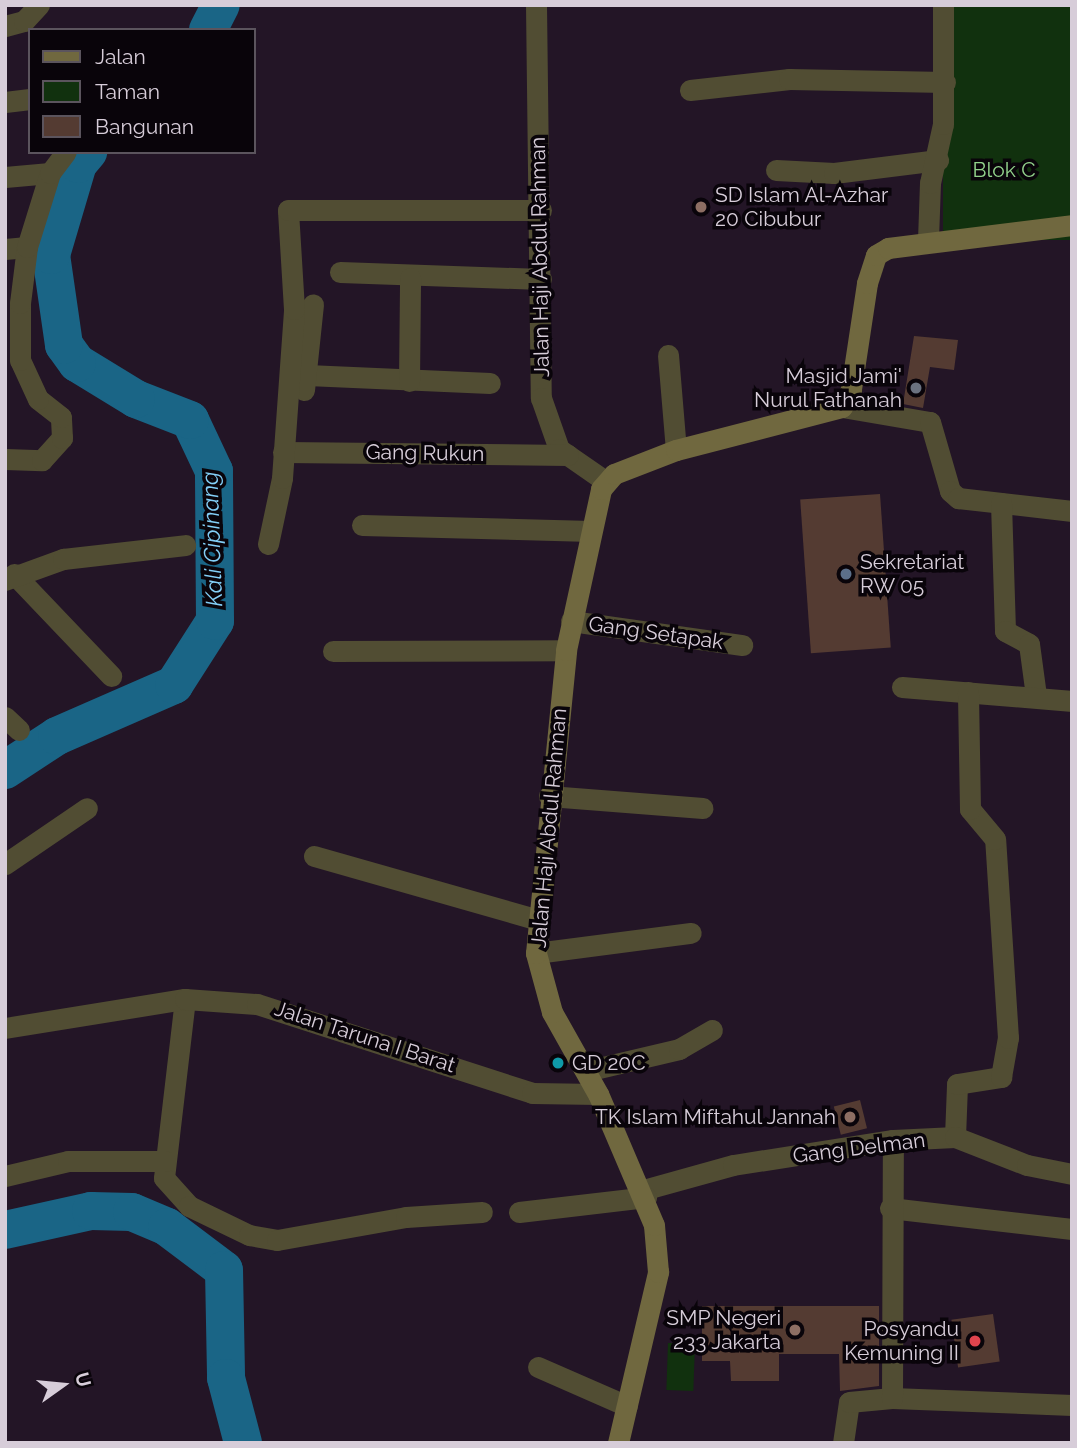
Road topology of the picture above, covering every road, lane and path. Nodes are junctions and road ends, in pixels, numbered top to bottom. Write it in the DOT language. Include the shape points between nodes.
graph roads {
  1 [pos="39,5"];
  2 [pos="536,5"];
  3 [pos="943,5"];
  4 [pos="15,23"];
  5 [pos="945,82"];
  6 [pos="690,90"];
  7 [pos="28,99"];
  8 [pos="5,102"];
  9 [pos="64,154"];
  10 [pos="938,160"];
  11 [pos="776,170"];
  12 [pos="50,173"];
  13 [pos="5,177"];
  14 [pos="541,210"];
  15 [pos="1072,225"];
  16 [pos="928,240"];
  17 [pos="27,247"];
  18 [pos="5,249"];
  19 [pos="340,272"];
  20 [pos="410,278"];
  21 [pos="541,279"];
  22 [pos="313,304"];
  23 [pos="668,355"];
  24 [pos="409,381"];
  25 [pos="491,383"];
  26 [pos="842,407"];
  27 [pos="676,450"];
  28 [pos="283,452"];
  29 [pos="568,455"];
  30 [pos="5,459"];
  31 [pos="606,481"];
  32 [pos="1001,503"];
  33 [pos="1072,511"];
  34 [pos="362,526"];
  35 [pos="591,531"];
  36 [pos="268,544"];
  37 [pos="185,545"];
  38 [pos="9,577"];
  39 [pos="571,621"];
  40 [pos="741,645"];
  41 [pos="566,650"];
  42 [pos="333,651"];
  43 [pos="111,676"];
  44 [pos="902,687"];
  45 [pos="968,692"];
  46 [pos="1036,696"];
  47 [pos="1072,701"];
  48 [pos="549,796"];
  49 [pos="87,807"];
  50 [pos="703,808"];
  51 [pos="314,856"];
  52 [pos="5,864"];
  53 [pos="538,920"];
  54 [pos="691,933"];
  55 [pos="536,953"];
  56 [pos="186,999"];
  57 [pos="5,1028"];
  58 [pos="712,1030"];
  59 [pos="586,1071"];
  60 [pos="598,1094"];
  61 [pos="955,1138"];
  62 [pos="892,1140"];
  63 [pos="165,1161"];
  64 [pos="6,1172"];
  65 [pos="1072,1174"];
  66 [pos="644,1194"];
  67 [pos="890,1208"];
  68 [pos="482,1212"];
  69 [pos="519,1212"];
  70 [pos="1072,1229"];
  71 [pos="538,1367"];
  72 [pos="892,1398"];
  73 [pos="1072,1405"];
  74 [pos="627,1406"];
  75 [pos="618,1443"];
  76 [pos="843,1443"];
  1 -- 4 [label="street"];
  2 -- 14 [label="street, Jalan Haji Abdul Rahman"];
  3 -- 5 [label="street"];
  5 -- 6 [label="street" via="789,79"];
  5 -- 10 [label="street"];
  7 -- 8 [label="street"];
  9 -- 12 [label="street"];
  10 -- 11 [label="street" via="834,173"];
  10 -- 16 [label="street" via="929,193"];
  12 -- 13 [label="street"];
  12 -- 17 [label="street"];
  14 -- 21 [label="street, Jalan Haji Abdul Rahman"];
  14 -- 28 [label="street" via="290,208 294,309"];
  15 -- 16 [label="street"];
  16 -- 26 [label="street" via="876,255 851,389"];
  17 -- 18 [label="street"];
  17 -- 30 [label="street" via="20,360 38,399 61,417 62,438 42,460"];
  19 -- 20 [label="street"];
  20 -- 21 [label="street"];
  20 -- 24 [label="street"];
  21 -- 29 [label="street, Jalan Haji Abdul Rahman" via="541,398 552,432"];
  22 -- 24 [label="street" via="306,383"];
  23 -- 27 [label="street"];
  24 -- 25 [label="street"];
  26 -- 27 [label="street"];
  26 -- 32 [label="street" via="930,422 950,491"];
  27 -- 31 [label="street"];
  28 -- 29 [label="street, Gang Rukun"];
  28 -- 36 [label="street"];
  29 -- 31 [label="street, Jalan Haji Abdul Rahman"];
  31 -- 35 [label="street, Jalan Haji Abdul Rahman"];
  32 -- 33 [label="street"];
  32 -- 46 [label="street" via="1005,631 1029,644"];
  34 -- 35 [label="street"];
  35 -- 39 [label="street, Jalan Haji Abdul Rahman"];
  37 -- 38 [label="street" via="63,559"];
  38 -- 43 [label="street"];
  39 -- 40 [label="street, Gang Setapak"];
  39 -- 41 [label="street, Jalan Haji Abdul Rahman"];
  41 -- 42 [label="street"];
  41 -- 48 [label="street, Jalan Haji Abdul Rahman"];
  44 -- 45 [label="street"];
  45 -- 46 [label="street"];
  45 -- 61 [label="street" via="970,809 995,839 1008,1038 1001,1077 957,1084"];
  46 -- 47 [label="street"];
  48 -- 50 [label="street"];
  48 -- 53 [label="street, Jalan Haji Abdul Rahman"];
  49 -- 52 [label="street"];
  51 -- 53 [label="street"];
  53 -- 55 [label="street, Jalan Haji Abdul Rahman"];
  54 -- 55 [label="street"];
  55 -- 59 [label="street, Jalan Haji Abdul Rahman" via="552,1012"];
  56 -- 57 [label="street, Jalan Taruna I Barat"];
  56 -- 60 [label="street, Jalan Taruna I Barat" via="298,1013 532,1093"];
  56 -- 63 [label="street"];
  58 -- 59 [label="street" via="679,1049"];
  59 -- 60 [label="street, Jalan Haji Abdul Rahman"];
  60 -- 66 [label="street, Jalan Haji Abdul Rahman"];
  61 -- 62 [label="street, Gang Delman"];
  61 -- 65 [label="street, Gang Delman" via="1027,1165"];
  62 -- 66 [label="street, Gang Delman" via="733,1165"];
  62 -- 67 [label="street"];
  63 -- 64 [label="street" via="68,1161"];
  63 -- 68 [label="street" via="166,1182 179,1199 263,1239"];
  66 -- 69 [label="street, Gang Delman"];
  66 -- 74 [label="street, Jalan Haji Abdul Rahman" via="658,1272"];
  67 -- 70 [label="street"];
  67 -- 72 [label="street"];
  71 -- 74 [label="street"];
  72 -- 73 [label="street"];
  72 -- 76 [label="street" via="849,1402"];
  74 -- 75 [label="street, Jalan Haji Abdul Rahman"];
}
